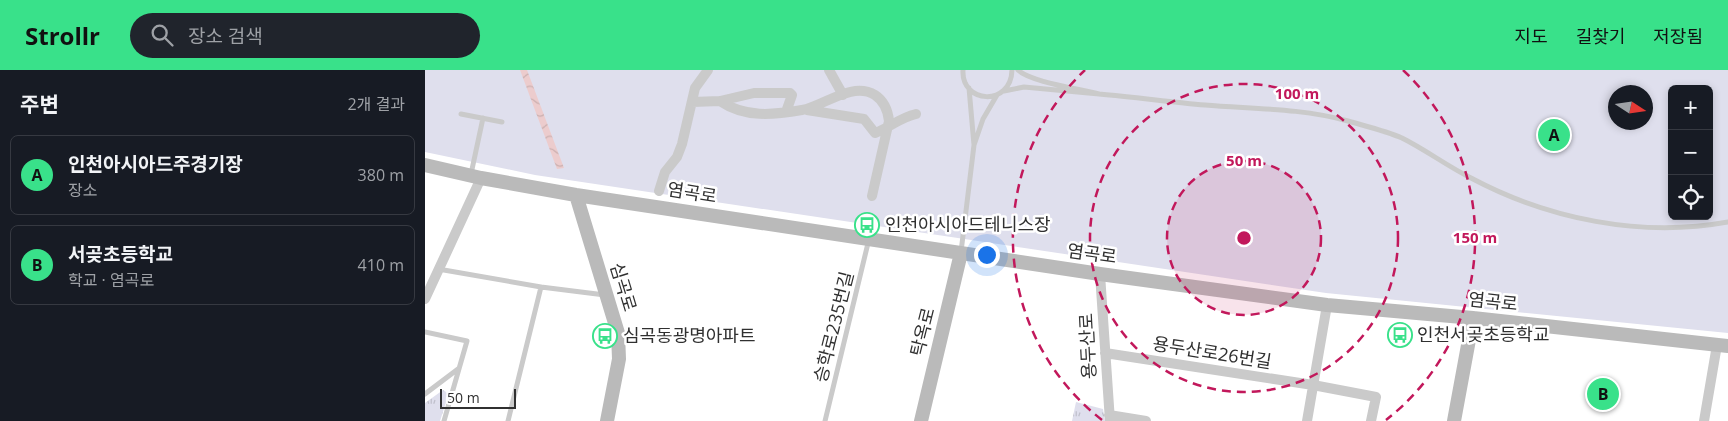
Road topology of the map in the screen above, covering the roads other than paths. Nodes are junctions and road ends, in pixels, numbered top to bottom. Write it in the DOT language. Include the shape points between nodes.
graph roads {
  1 [pos="708,70"];
  2 [pos="829,70"];
  3 [pos="963,70"];
  4 [pos="1013,70"];
  5 [pos="1018,70"];
  6 [pos="969,88"];
  7 [pos="1004,91"];
  8 [pos="1099,94"];
  9 [pos="843,95"];
  10 [pos="997,95"];
  11 [pos="720,101"];
  12 [pos="692,102"];
  13 [pos="804,110"];
  14 [pos="785,112"];
  15 [pos="461,114"];
  16 [pos="916,114"];
  17 [pos="483,118"];
  18 [pos="502,122"];
  19 [pos="887,128"];
  20 [pos="974,144"];
  21 [pos="425,165"];
  22 [pos="476,177"];
  23 [pos="659,191"];
  24 [pos="576,195"];
  25 [pos="872,196"];
  26 [pos="1728,222"];
  27 [pos="869,239"];
  28 [pos="961,253"];
  29 [pos="439,269"];
  30 [pos="1100,274"];
  31 [pos="541,287"];
  32 [pos="606,295"];
  33 [pos="425,299"];
  34 [pos="1327,305"];
  35 [pos="1473,318"];
  36 [pos="425,332"];
  37 [pos="1722,345"];
  38 [pos="1105,354"];
  39 [pos="459,369"];
  40 [pos="1313,385"];
  41 [pos="425,394"];
  42 [pos="1109,418"];
  43 [pos="444,421"];
  44 [pos="508,421"];
  45 [pos="607,421"];
  46 [pos="825,421"];
  47 [pos="921,421"];
  48 [pos="1146,421"];
  49 [pos="1307,421"];
  50 [pos="1371,421"];
  51 [pos="1454,421"];
  52 [pos="1704,421"];
  1 -- 12 [label="street" via="695,88"];
  2 -- 9 [label="street"];
  3 -- 6 [label="lane"];
  4 -- 7 [label="lane"];
  5 -- 8 [label="lane" via="1035,79"];
  6 -- 10 [label="lane" via="982,96"];
  6 -- 20 [label="lane"];
  7 -- 8 [label="lane" via="1024,86"];
  7 -- 10 [label="lane"];
  8 -- 26 [label="lane" via="1297,111 1348,121 1401,138 1506,195 1591,221 1665,228"];
  9 -- 13 [label="street"];
  9 -- 19 [label="street" via="865,92 879,98 888,114"];
  10 -- 20 [label="lane"];
  11 -- 12 [label="street"];
  11 -- 14 [label="street" via="753,114"];
  11 -- 14 [label="street" via="754,93 790,93"];
  12 -- 23 [label="street" via="682,144 665,172"];
  13 -- 14 [label="street"];
  13 -- 19 [label="street" via="863,119 875,132"];
  15 -- 17 [label="lane"];
  16 -- 19 [label="street" via="902,117"];
  17 -- 18 [label="lane"];
  17 -- 22 [label="lane"];
  19 -- 25 [label="street"];
  20 -- 28 [label="lane"];
  21 -- 22 [label="main road, 염곡로"];
  22 -- 24 [label="main road, 염곡로"];
  22 -- 29 [label="street"];
  24 -- 27 [label="main road, 염곡로"];
  24 -- 32 [label="main road, 심곡로"];
  27 -- 28 [label="main road, 염곡로"];
  27 -- 46 [label="lane, 승학로235번길"];
  28 -- 30 [label="main road, 염곡로"];
  28 -- 47 [label="main road, 탁옥로"];
  29 -- 31 [label="lane"];
  29 -- 33 [label="street"];
  30 -- 34 [label="main road, 염곡로"];
  30 -- 38 [label="street, 용두산로"];
  31 -- 32 [label="lane"];
  31 -- 44 [label="lane"];
  32 -- 45 [label="main road, 심곡로" via="618,333 619,360"];
  34 -- 35 [label="main road, 염곡로"];
  34 -- 40 [label="street"];
  35 -- 37 [label="main road, 염곡로"];
  35 -- 51 [label="main road"];
  36 -- 39 [label="lane" via="467,341"];
  37 -- 52 [label="street"];
  38 -- 40 [label="street, 용두산로26번길"];
  38 -- 42 [label="street, 용두산로"];
  39 -- 41 [label="lane"];
  39 -- 43 [label="lane"];
  40 -- 49 [label="street"];
  40 -- 50 [label="street, 용두산로26번길" via="1376,397"];
  42 -- 48 [label="street, 용두산로"];
}
